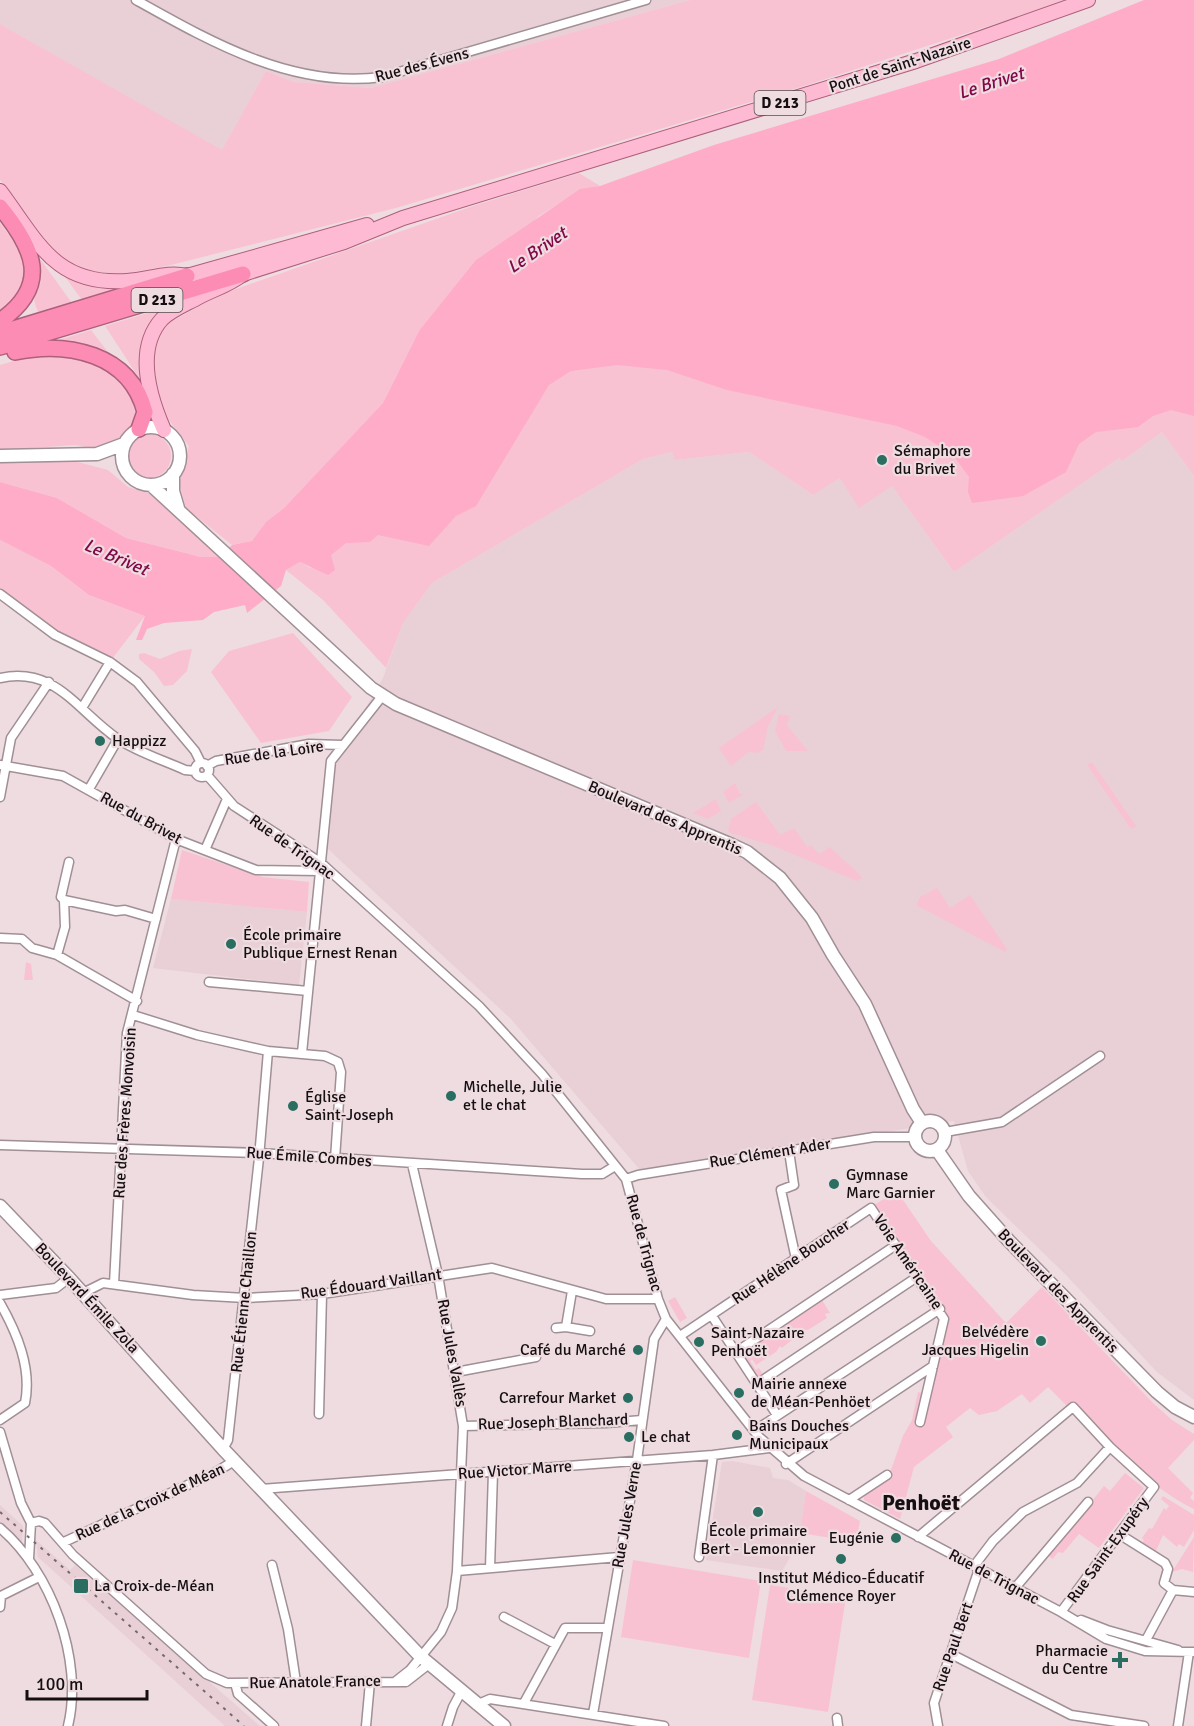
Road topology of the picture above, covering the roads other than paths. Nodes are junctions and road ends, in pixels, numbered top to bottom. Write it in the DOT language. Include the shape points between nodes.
graph roads {
  1 [pos="136,0"];
  2 [pos="646,0"];
  3 [pos="1089,0"];
  4 [pos="0,191"];
  5 [pos="0,207"];
  6 [pos="403,218"];
  7 [pos="243,274"];
  8 [pos="187,276"];
  9 [pos="0,321"];
  10 [pos="0,333"];
  11 [pos="0,347"];
  12 [pos="0,355"];
  13 [pos="139,429"];
  14 [pos="164,430"];
  15 [pos="124,444"];
  16 [pos="97,454"];
  17 [pos="0,456"];
  18 [pos="126,471"];
  19 [pos="173,474"];
  20 [pos="151,485"];
  21 [pos="178,508"];
  22 [pos="0,594"];
  23 [pos="110,662"];
  24 [pos="0,678"];
  25 [pos="49,682"];
  26 [pos="383,695"];
  27 [pos="82,708"];
  28 [pos="118,739"];
  29 [pos="342,744"];
  30 [pos="3,765"];
  31 [pos="205,768"];
  32 [pos="195,771"];
  33 [pos="89,789"];
  34 [pos="0,797"];
  35 [pos="227,799"];
  36 [pos="176,839"];
  37 [pos="205,850"];
  38 [pos="69,862"];
  39 [pos="320,867"];
  40 [pos="64,900"];
  41 [pos="156,919"];
  42 [pos="0,938"];
  43 [pos="57,954"];
  44 [pos="209,982"];
  45 [pos="308,991"];
  46 [pos="137,1001"];
  47 [pos="133,1015"];
  48 [pos="268,1051"];
  49 [pos="302,1053"];
  50 [pos="1100,1056"];
  51 [pos="922,1123"];
  52 [pos="945,1132"];
  53 [pos="915,1137"];
  54 [pos="0,1145"];
  55 [pos="123,1149"];
  56 [pos="937,1150"];
  57 [pos="789,1151"];
  58 [pos="260,1153"];
  59 [pos="335,1158"];
  60 [pos="412,1164"];
  61 [pos="615,1166"];
  62 [pos="626,1179"];
  63 [pos="0,1206"];
  64 [pos="872,1208"];
  65 [pos="896,1245"];
  66 [pos="796,1259"];
  67 [pos="438,1275"];
  68 [pos="917,1277"];
  69 [pos="69,1278"];
  70 [pos="114,1284"];
  71 [pos="572,1292"];
  72 [pos="83,1293"];
  73 [pos="322,1294"];
  74 [pos="0,1295"];
  75 [pos="245,1298"];
  76 [pos="658,1299"];
  77 [pos="0,1303"];
  78 [pos="940,1309"];
  79 [pos="712,1316"];
  80 [pos="666,1319"];
  81 [pos="566,1327"];
  82 [pos="556,1328"];
  83 [pos="590,1331"];
  84 [pos="680,1336"];
  85 [pos="736,1352"];
  86 [pos="536,1357"];
  87 [pos="933,1366"];
  88 [pos="456,1372"];
  89 [pos="757,1384"];
  90 [pos="319,1414"];
  91 [pos="777,1415"];
  92 [pos="1194,1417"];
  93 [pos="642,1419"];
  94 [pos="0,1420"];
  95 [pos="920,1422"];
  96 [pos="463,1426"];
  97 [pos="754,1431"];
  98 [pos="0,1432"];
  99 [pos="769,1448"];
  100 [pos="1110,1448"];
  101 [pos="223,1449"];
  102 [pos="713,1455"];
  103 [pos="637,1460"];
  104 [pos="234,1461"];
  105 [pos="786,1464"];
  106 [pos="493,1472"];
  107 [pos="460,1474"];
  108 [pos="887,1475"];
  109 [pos="261,1489"];
  110 [pos="849,1500"];
  111 [pos="1088,1502"];
  112 [pos="31,1523"];
  113 [pos="0,1528"];
  114 [pos="1119,1534"];
  115 [pos="918,1537"];
  116 [pos="64,1542"];
  117 [pos="618,1557"];
  118 [pos="699,1557"];
  119 [pos="29,1559"];
  120 [pos="272,1565"];
  121 [pos="977,1567"];
  122 [pos="490,1568"];
  123 [pos="457,1570"];
  124 [pos="39,1577"];
  125 [pos="1016,1588"];
  126 [pos="1173,1590"];
  127 [pos="1194,1592"];
  128 [pos="0,1606"];
  129 [pos="1061,1612"];
  130 [pos="504,1617"];
  131 [pos="607,1628"];
  132 [pos="1146,1640"];
  133 [pos="555,1644"];
  134 [pos="1189,1652"];
  135 [pos="951,1654"];
  136 [pos="425,1660"];
  137 [pos="296,1682"];
  138 [pos="370,1682"];
  139 [pos="235,1683"];
  140 [pos="461,1692"];
  141 [pos="501,1701"];
  142 [pos="524,1703"];
  143 [pos="476,1705"];
  144 [pos="593,1714"];
  145 [pos="492,1716"];
  146 [pos="68,1726"];
  147 [pos="274,1726"];
  148 [pos="366,1726"];
  149 [pos="447,1726"];
  150 [pos="504,1726"];
  151 [pos="664,1726"];
  152 [pos="938,1726"];
  153 [pos="1144,1726"];
  154 [pos="1178,1726"];
  1 -- 2 [label="street, Rue des Évens" via="207,39 279,69 356,81 382,77"];
  3 -- 6 [label="main road, Pont de Saint-Nazaire / D 213" via="916,61"];
  4 -- 8 [label="main road" via="58,265 80,278 106,282 173,273"];
  5 -- 9 [label="highway" via="29,248 34,266 31,286"];
  6 -- 7 [label="main road, D 213" via="344,242"];
  6 -- 8 [label="main road, D 213"];
  7 -- 11 [label="highway, D 213"];
  7 -- 14 [label="main road" via="230,285 177,308 162,318 151,334 147,355 150,386"];
  8 -- 10 [label="highway, D 213"];
  12 -- 13 [label="highway" via="47,346 96,356 117,370 140,395 145,412"];
  13 -- 14 [label="main road"];
  13 -- 15 [label="main road"];
  14 -- 19 [label="main road" via="178,446 180,456"];
  15 -- 16 [label="main road"];
  15 -- 18 [label="main road"];
  16 -- 17 [label="main road"];
  16 -- 18 [label="main road"];
  18 -- 20 [label="main road" via="137,481"];
  19 -- 20 [label="main road"];
  19 -- 21 [label="main road"];
  20 -- 21 [label="main road, Boulevard des Apprentis"];
  21 -- 26 [label="main road, Boulevard des Apprentis" via="206,538"];
  22 -- 23 [label="street, Rue de Trignac" via="56,635"];
  23 -- 27 [label="street"];
  23 -- 31 [label="street, Rue de Trignac" via="136,682"];
  24 -- 25 [label="street" via="24,675"];
  25 -- 27 [label="street"];
  25 -- 30 [label="street" via="11,738"];
  26 -- 29 [label="street"];
  26 -- 51 [label="main road, Boulevard des Apprentis" via="402,707 732,844 765,866 800,900 866,1004"];
  27 -- 28 [label="street"];
  28 -- 32 [label="street" via="185,771"];
  28 -- 33 [label="street"];
  29 -- 31 [label="street, Rue de la Loire" via="309,744 216,761"];
  29 -- 39 [label="street" via="331,761"];
  30 -- 33 [label="street, Rue du Brivet" via="63,776"];
  30 -- 34 [label="street"];
  31 -- 32 [label="street" via="197,765"];
  31 -- 32 [label="street" via="199,777"];
  31 -- 35 [label="street, Rue de Trignac"];
  33 -- 36 [label="street, Rue du Brivet"];
  35 -- 37 [label="street"];
  35 -- 39 [label="street, Rue de Trignac"];
  36 -- 37 [label="street, Rue du Brivet"];
  36 -- 41 [label="street, Rue des Frères Monvoisin"];
  37 -- 39 [label="street, Rue du Brivet" via="256,870"];
  38 -- 40 [label="street" via="61,897"];
  39 -- 45 [label="street"];
  39 -- 61 [label="street, Rue de Trignac" via="479,1006 542,1074"];
  40 -- 41 [label="street"];
  40 -- 43 [label="street" via="64,927"];
  41 -- 46 [label="street, Rue des Frères Monvoisin"];
  42 -- 43 [label="street" via="22,939 32,948"];
  43 -- 46 [label="street"];
  44 -- 45 [label="street"];
  45 -- 49 [label="street"];
  46 -- 47 [label="street, Rue des Frères Monvoisin"];
  47 -- 48 [label="street"];
  47 -- 55 [label="street, Rue des Frères Monvoisin" via="127,1034"];
  48 -- 49 [label="street"];
  48 -- 58 [label="street, Rue Étienne Chaillon"];
  49 -- 59 [label="street" via="332,1057 338,1062 341,1072"];
  50 -- 52 [label="street" via="1002,1122"];
  51 -- 52 [label="main road" via="936,1122"];
  51 -- 53 [label="main road"];
  52 -- 56 [label="main road" via="944,1142"];
  53 -- 56 [label="main road" via="923,1150"];
  53 -- 57 [label="street, Rue Clément Ader" via="874,1137"];
  54 -- 55 [label="street, Rue Émile Combes"];
  55 -- 58 [label="street, Rue Émile Combes"];
  55 -- 70 [label="street, Rue des Frères Monvoisin"];
  56 -- 92 [label="main road, Boulevard des Apprentis" via="969,1196 1009,1241 1157,1392"];
  57 -- 62 [label="street, Rue Clément Ader"];
  57 -- 66 [label="street" via="794,1185 780,1190"];
  58 -- 59 [label="street, Rue Émile Combes"];
  58 -- 75 [label="street, Rue Étienne Chaillon"];
  59 -- 60 [label="street, Rue Émile Combes"];
  60 -- 61 [label="street, Rue Émile Combes" via="597,1174"];
  60 -- 67 [label="street, Rue Jules Vallès"];
  61 -- 62 [label="street, Rue de Trignac"];
  62 -- 76 [label="street, Rue de Trignac"];
  63 -- 69 [label="main road, Boulevard Émile Zola"];
  64 -- 65 [label="street, Voie Américaine"];
  64 -- 66 [label="street, Rue Hélène Boucher"];
  65 -- 68 [label="street, Voie Américaine"];
  65 -- 85 [label="street"];
  66 -- 79 [label="street, Rue Hélène Boucher"];
  67 -- 71 [label="street, Rue Édouard Vaillant" via="492,1268"];
  67 -- 73 [label="street, Rue Édouard Vaillant"];
  67 -- 88 [label="street, Rue Jules Vallès"];
  68 -- 78 [label="street, Voie Américaine"];
  68 -- 89 [label="street"];
  69 -- 72 [label="main road, Boulevard Émile Zola"];
  69 -- 74 [label="street" via="56,1288"];
  70 -- 72 [label="street, Rue Édouard Vaillant" via="103,1283"];
  70 -- 75 [label="street, Rue Édouard Vaillant"];
  71 -- 76 [label="street, Rue Édouard Vaillant" via="606,1299"];
  71 -- 81 [label="street"];
  72 -- 101 [label="main road, Boulevard Émile Zola"];
  73 -- 75 [label="street, Rue Édouard Vaillant"];
  73 -- 90 [label="street"];
  75 -- 101 [label="street, Rue Étienne Chaillon" via="228,1440"];
  76 -- 80 [label="street, Rue de Trignac"];
  77 -- 94 [label="street" via="16,1331 27,1380 25,1403"];
  78 -- 87 [label="street, Voie Américaine" via="944,1319"];
  78 -- 91 [label="street"];
  79 -- 84 [label="street, Rue Hélène Boucher"];
  79 -- 85 [label="street"];
  80 -- 84 [label="street, Rue de Trignac"];
  80 -- 93 [label="street, Rue Jules Verne" via="654,1339"];
  81 -- 82 [label="street"];
  81 -- 83 [label="street"];
  84 -- 97 [label="street, Rue de Trignac"];
  85 -- 89 [label="street"];
  86 -- 88 [label="street"];
  87 -- 95 [label="street, Voie Américaine"];
  87 -- 105 [label="street"];
  88 -- 96 [label="street, Rue Jules Vallès"];
  89 -- 91 [label="street"];
  91 -- 97 [label="street"];
  93 -- 96 [label="street, Rue Joseph Blanchard"];
  93 -- 103 [label="street, Rue Jules Verne"];
  96 -- 107 [label="street, Rue Jules Vallès"];
  97 -- 99 [label="street, Rue de Trignac"];
  98 -- 112 [label="street" via="21,1503"];
  99 -- 102 [label="street, Rue Victor Marre"];
  99 -- 105 [label="street, Rue de Trignac"];
  100 -- 114 [label="street, Rue Saint-Exupéry" via="1154,1487"];
  100 -- 115 [label="street" via="1073,1407"];
  100 -- 121 [label="street" via="1077,1483 1023,1512 993,1542"];
  101 -- 104 [label="main road, Boulevard Émile Zola"];
  102 -- 103 [label="street, Rue Victor Marre"];
  102 -- 118 [label="street"];
  103 -- 106 [label="street, Rue Victor Marre"];
  103 -- 117 [label="street, Rue Jules Verne"];
  104 -- 109 [label="main road, Boulevard Émile Zola"];
  104 -- 116 [label="street, Rue de la Croix de Méan"];
  105 -- 110 [label="street, Rue de Trignac"];
  106 -- 107 [label="street, Rue Victor Marre"];
  106 -- 122 [label="street"];
  107 -- 109 [label="street, Rue Victor Marre"];
  107 -- 123 [label="street, Rue Jules Vallès"];
  108 -- 110 [label="street"];
  109 -- 136 [label="main road, Boulevard Émile Zola"];
  110 -- 115 [label="street, Rue de Trignac"];
  111 -- 125 [label="street"];
  112 -- 116 [label="street, Rue Anatole France" via="42,1522"];
  112 -- 119 [label="street"];
  113 -- 119 [label="street"];
  114 -- 126 [label="street" via="1166,1563 1164,1583"];
  114 -- 129 [label="street, Rue Saint-Exupéry"];
  115 -- 121 [label="street, Rue de Trignac"];
  116 -- 139 [label="street, Rue Anatole France" via="73,1555 206,1674"];
  117 -- 122 [label="street"];
  117 -- 131 [label="street, Rue Jules Verne"];
  119 -- 124 [label="street"];
  120 -- 137 [label="street"];
  121 -- 125 [label="street, Rue de Trignac"];
  121 -- 135 [label="street, Rue Paul Bert"];
  122 -- 123 [label="street"];
  123 -- 136 [label="street, Rue Anatole France" via="452,1608"];
  124 -- 128 [label="street" via="1,1596"];
  124 -- 146 [label="street" via="63,1630 69,1654 73,1682"];
  125 -- 129 [label="street, Rue de Trignac"];
  126 -- 127 [label="street"];
  126 -- 132 [label="street"];
  129 -- 132 [label="street, Rue de Trignac"];
  129 -- 134 [label="street, Rue de Trignac" via="1121,1644 1145,1651"];
  130 -- 133 [label="street"];
  131 -- 133 [label="street" via="565,1628"];
  131 -- 144 [label="street, Rue Jules Verne"];
  132 -- 134 [label="street, Rue de Trignac"];
  133 -- 142 [label="street"];
  134 -- 154 [label="street"];
  135 -- 152 [label="street, Rue Paul Bert" via="934,1703"];
  135 -- 153 [label="street" via="1071,1715"];
  136 -- 138 [label="street, Rue Anatole France" via="406,1682"];
  136 -- 140 [label="main road, Boulevard Émile Zola"];
  137 -- 138 [label="street, Rue Anatole France"];
  137 -- 139 [label="street, Rue Anatole France"];
  138 -- 148 [label="street"];
  139 -- 147 [label="street" via="238,1694"];
  140 -- 143 [label="main road, Boulevard Émile Zola"];
  140 -- 149 [label="street"];
  141 -- 142 [label="street"];
  141 -- 143 [label="street" via="490,1699"];
  141 -- 145 [label="street"];
  142 -- 144 [label="street"];
  143 -- 145 [label="main road, Boulevard Émile Zola"];
  144 -- 151 [label="street"];
  145 -- 150 [label="main road, Boulevard Émile Zola"];
}
